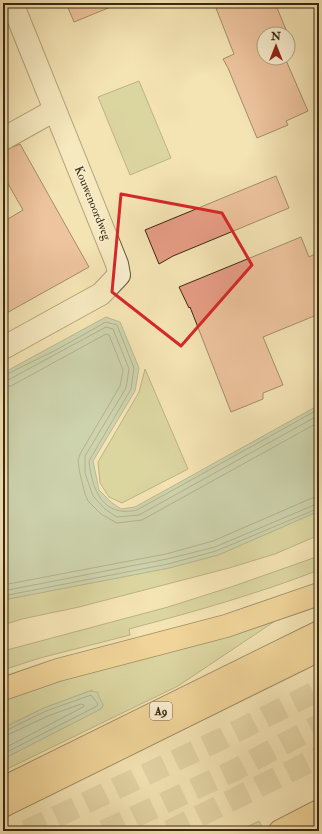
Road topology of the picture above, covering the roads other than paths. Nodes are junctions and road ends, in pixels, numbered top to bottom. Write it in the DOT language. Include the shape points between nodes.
graph roads {
  1 [pos="12,3"];
  2 [pos="55,110"];
  3 [pos="3,139"];
  4 [pos="3,348"];
  5 [pos="319,594"];
  6 [pos="319,632"];
  7 [pos="319,650"];
  8 [pos="3,688"];
  9 [pos="3,788"];
  10 [pos="3,806"];
  11 [pos="319,811"];
  12 [pos="280,831"];
  1 -- 2 [label="street, Kouwenoordweg"];
  2 -- 3 [label="street"];
  2 -- 4 [label="street, Kouwenoordweg" via="117,264 119,275 101,294"];
  5 -- 8 [label="highway" via="226,626 58,670"];
  6 -- 9 [label="highway, A9"];
  7 -- 10 [label="highway, A9"];
  11 -- 12 [label="highway"];
}
